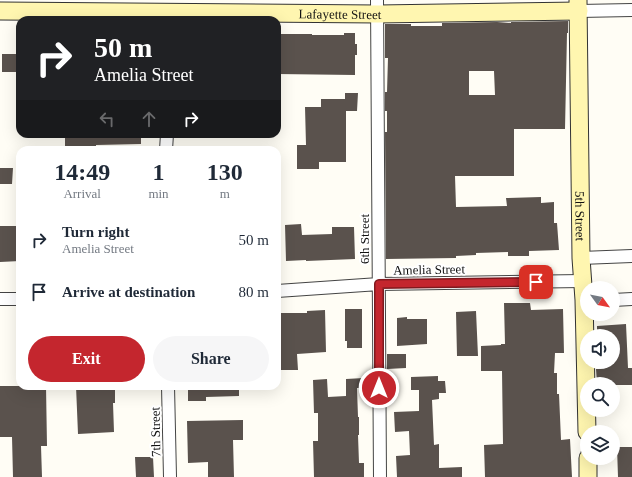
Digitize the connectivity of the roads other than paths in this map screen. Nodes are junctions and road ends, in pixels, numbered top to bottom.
1 (578, 5) edge
2 (378, 7) edge
3 (169, 10) edge
4 (632, 10) edge
5 (0, 11) edge
6 (632, 256) edge
7 (581, 258) junction
8 (580, 281) edge
9 (583, 281) edge
10 (379, 284) junction
11 (281, 291) edge
12 (16, 298) edge
13 (0, 299) edge
14 (620, 300) edge
15 (632, 300) edge
16 (585, 321) edge
17 (168, 390) edge
18 (587, 425) edge
19 (588, 465) edge
20 (170, 477) edge
21 (380, 477) edge
22 (588, 477) edge

1 - 2 main road, Lafayette Street
1 - 4 street, Lafayette Street
1 - 7 main road, 5th Street
2 - 3 main road, Lafayette Street
2 - 10 street, 6th Street
3 - 5 main road, Lafayette Street
6 - 7 street
7 - 9 main road, 5th Street
8 - 10 street, Amelia Street
10 - 11 street, Amelia Street
10 - 21 street, 6th Street
12 - 13 street
14 - 15 street
16 - 18 main road, 5th Street
17 - 20 street, 7th Street
19 - 22 main road

